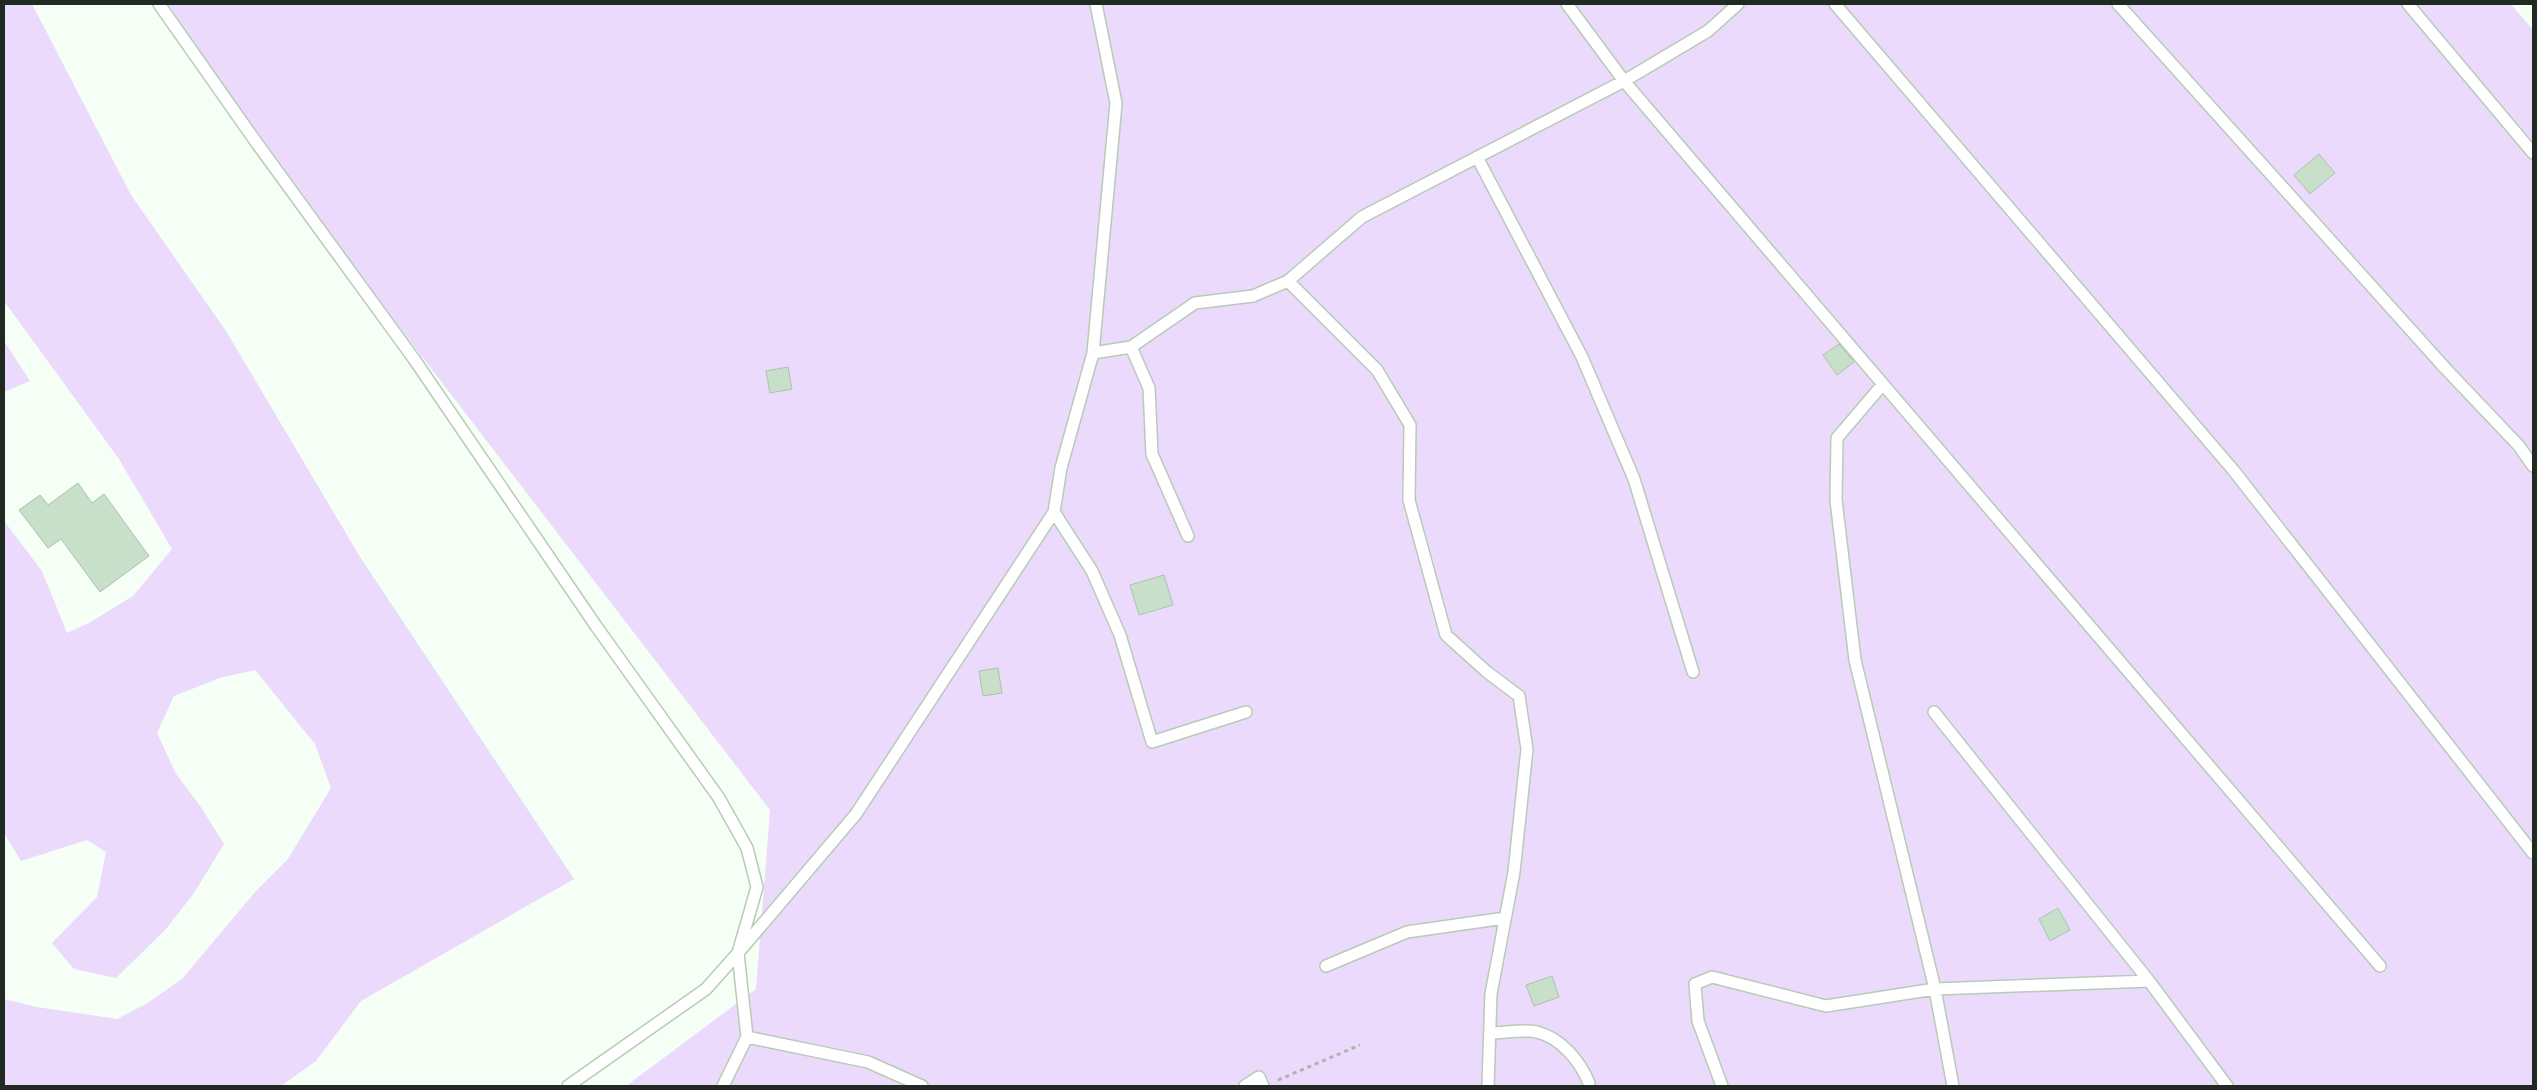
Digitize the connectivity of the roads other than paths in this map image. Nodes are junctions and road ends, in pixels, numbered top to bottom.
1 (159, 4) edge
2 (1096, 4) edge
3 (1568, 4) edge
4 (1738, 4) edge
5 (1835, 4) edge
6 (2118, 4) edge
7 (2408, 4) edge
8 (1624, 81) junction
9 (2533, 153) edge
10 (1477, 157) junction
11 (1288, 281) junction
12 (1131, 347) junction
13 (1093, 353) junction
14 (1883, 384) junction
15 (2533, 466) edge
16 (1054, 512) junction
17 (1188, 536) dead end
18 (1693, 672) dead end
19 (1246, 712) dead end
20 (1934, 712) dead end
21 (2533, 853) edge
22 (1505, 918) junction
23 (738, 953) junction
24 (1326, 966) dead end
25 (2380, 966) dead end
26 (2149, 981) junction
27 (1935, 989) junction
28 (1490, 1033) junction
29 (747, 1037) junction
30 (1589, 1083) dead end
31 (568, 1086) edge
32 (723, 1086) edge
33 (922, 1086) edge
34 (1245, 1086) edge
35 (1263, 1086) edge
36 (1488, 1086) edge
37 (1722, 1086) edge
38 (1953, 1086) edge
39 (2227, 1086) edge

1 - 23 lane
2 - 13 lane
3 - 8 lane
4 - 8 lane
5 - 21 lane
6 - 15 lane
7 - 9 lane
8 - 10 lane
8 - 14 lane
10 - 11 lane
10 - 18 lane
11 - 12 lane
11 - 22 lane
12 - 13 lane
12 - 17 lane
13 - 16 lane
14 - 25 lane
14 - 27 lane
16 - 19 lane
16 - 23 lane
20 - 26 lane
22 - 24 lane
22 - 28 lane
23 - 29 lane
23 - 31 lane
26 - 27 lane
26 - 39 lane
27 - 37 lane
27 - 38 lane
28 - 30 lane
28 - 36 lane
29 - 32 lane
29 - 33 lane
34 - 35 lane

